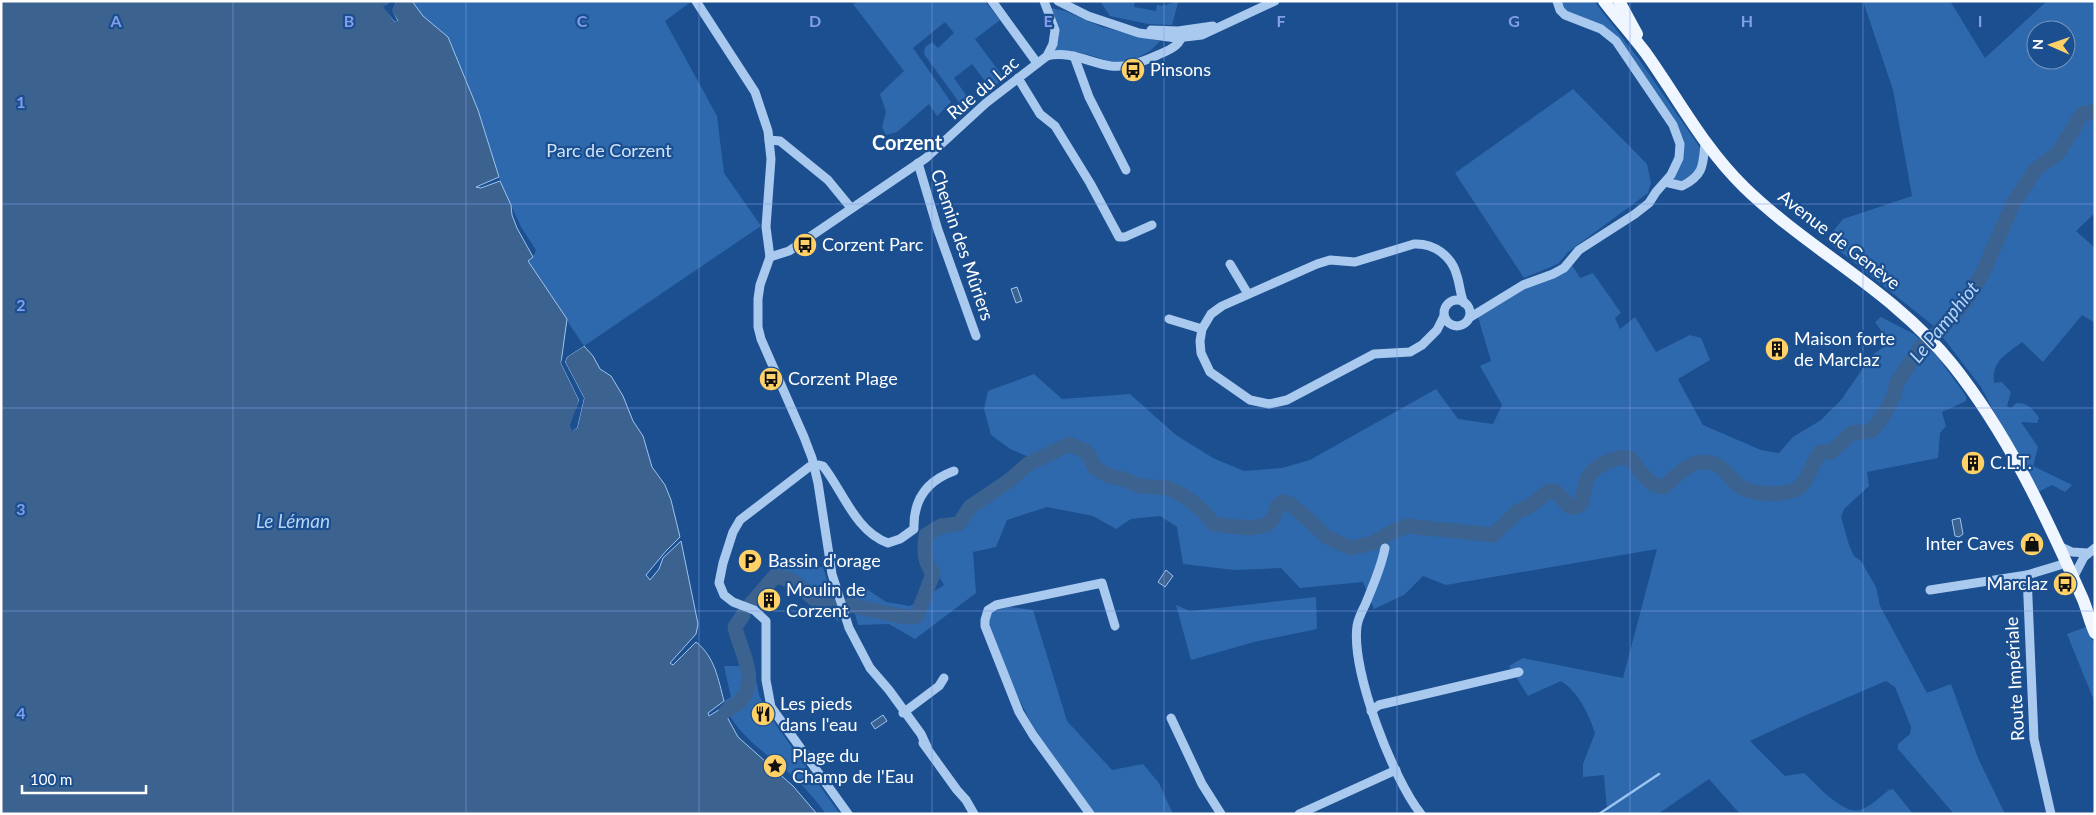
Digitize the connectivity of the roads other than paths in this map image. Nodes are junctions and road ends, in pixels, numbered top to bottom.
1 (696, 1) edge
2 (992, 1) edge
3 (1044, 1) edge
4 (1058, 1) edge
5 (1275, 1) edge
6 (1558, 1) edge
7 (1604, 1) edge
8 (1619, 1) edge
9 (1177, 35) junction
10 (1645, 53) junction
11 (1046, 56) junction
12 (1074, 56) junction
13 (1037, 63) junction
14 (1018, 78) junction
15 (769, 140) junction
16 (1705, 142) junction
17 (918, 163) junction
18 (1126, 170) dead end
19 (1665, 182) junction
20 (851, 208) junction
21 (1152, 225) dead end
22 (770, 257) junction
23 (1230, 264) dead end
24 (1458, 285) junction
25 (1248, 294) junction
26 (1451, 302) junction
27 (1466, 304) junction
28 (1482, 309) junction
29 (1444, 316) junction
30 (1469, 318) junction
31 (1169, 319) dead end
32 (1453, 326) junction
33 (1202, 329) junction
34 (1436, 330) junction
35 (976, 336) dead end
36 (2011, 455) junction
37 (814, 466) junction
38 (954, 471) dead end
39 (2058, 546) junction
40 (1385, 548) dead end
41 (2091, 551) edge
42 (2060, 565) junction
43 (2027, 575) junction
44 (2073, 578) junction
45 (1930, 590) dead end
46 (1115, 626) dead end
47 (2094, 631) edge
48 (1519, 672) dead end
49 (944, 678) dead end
50 (1371, 711) junction
51 (904, 712) junction
52 (1170, 718) dead end
53 (938, 762) junction
54 (1396, 770) junction
55 (1417, 813) edge
56 (848, 814) edge
57 (974, 814) edge
58 (980, 814) edge
59 (1090, 814) edge
60 (1220, 814) edge
61 (1299, 814) edge
62 (2052, 814) edge

1 - 15 street
2 - 13 street
3 - 11 street
4 - 9 street
5 - 9 street
6 - 19 street
7 - 10 main road, Avenue de Genève
8 - 10 main road, Avenue de Genève
9 - 12 street
10 - 16 main road, Avenue de Genève
11 - 12 street
11 - 13 street, Rue du Lac
12 - 18 street
13 - 14 street, Rue du Lac
14 - 17 street, Rue du Lac
14 - 21 street
15 - 20 street
15 - 22 street
16 - 19 street
16 - 36 main road, Avenue de Genève
17 - 20 street, Rue du Lac
17 - 35 street, Chemin des Mûriers
19 - 28 street
20 - 22 street, Rue du Lac
22 - 37 street
23 - 25 street
24 - 25 street
24 - 26 street
24 - 27 street
25 - 33 street
26 - 27 street
26 - 29 street
27 - 28 street
27 - 30 street
28 - 30 street
29 - 32 street
29 - 34 street
30 - 32 street
31 - 33 street
32 - 34 street
33 - 34 street
36 - 39 main road, Avenue de Genève
36 - 42 main road, Avenue de Genève
37 - 38 street
37 - 51 street
37 - 56 street
39 - 41 street
39 - 44 main road, Avenue de Genève
40 - 50 street
41 - 44 street
42 - 43 street
42 - 47 main road, Avenue de Genève
43 - 45 street
43 - 62 street, Route Impériale
44 - 47 main road, Avenue de Genève
46 - 59 street
48 - 50 street
49 - 51 street
50 - 54 street
51 - 53 street
52 - 60 street
53 - 57 street
53 - 58 street
54 - 55 street
54 - 61 street

